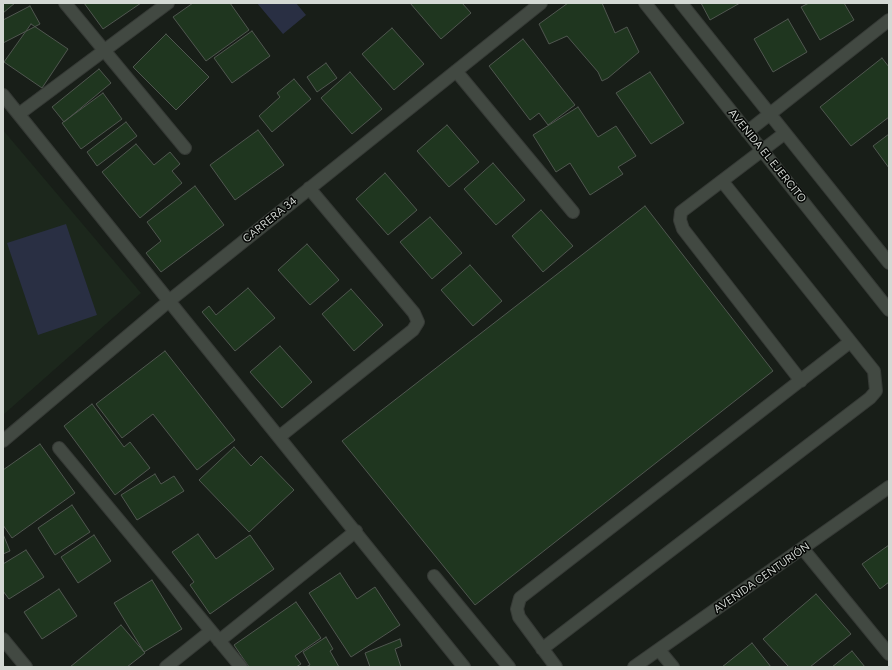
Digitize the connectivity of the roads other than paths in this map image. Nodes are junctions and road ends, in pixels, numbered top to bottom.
1 (65, 3) edge
2 (168, 3) edge
3 (540, 3) edge
4 (645, 3) edge
5 (681, 3) edge
6 (889, 20) edge
7 (104, 51) junction
8 (456, 71) junction
9 (3, 95) edge
10 (18, 114) junction
11 (770, 114) junction
12 (747, 132) junction
13 (785, 133) junction
14 (185, 148) dead end
15 (763, 150) junction
16 (722, 181) junction
17 (309, 188) junction
18 (573, 212) dead end
19 (889, 263) edge
20 (169, 301) junction
21 (889, 310) edge
22 (850, 342) junction
23 (801, 381) junction
24 (279, 436) junction
25 (3, 441) edge
26 (59, 448) dead end
27 (889, 487) edge
28 (356, 531) junction
29 (803, 548) junction
30 (434, 576) dead end
31 (211, 631) junction
32 (3, 639) edge
33 (219, 641) junction
34 (542, 649) junction
35 (659, 650) junction
36 (889, 654) edge
37 (26, 667) edge
38 (166, 667) edge
39 (241, 667) edge
40 (464, 667) edge
41 (508, 667) edge
42 (556, 667) edge
43 (634, 667) edge
44 (672, 667) edge

1 - 7 street
2 - 7 street
3 - 8 street, CARRERA 34
4 - 12 street, AVENIDA EL EJERCITO
5 - 11 street
6 - 11 street
7 - 10 street
7 - 14 street
8 - 17 street, CARRERA 34
8 - 18 street
9 - 10 street
10 - 20 street
11 - 12 street
11 - 13 street
12 - 15 street, AVENIDA EL EJERCITO
13 - 15 street
13 - 19 street
15 - 16 street
15 - 21 street, AVENIDA EL EJERCITO
16 - 22 street
16 - 23 street
17 - 20 street, CARRERA 34
17 - 24 street
20 - 24 street
20 - 25 street, CARRERA 34
22 - 23 street
22 - 34 street
23 - 34 street
24 - 28 street
26 - 31 street
27 - 29 street, AVENIDA CENTURIÓN
28 - 33 street
28 - 40 street
29 - 35 street, AVENIDA CENTURIÓN
29 - 36 street
30 - 41 street
31 - 33 street
31 - 38 street
32 - 37 street
33 - 39 street
34 - 42 street
35 - 43 street, AVENIDA CENTURIÓN
35 - 44 street

